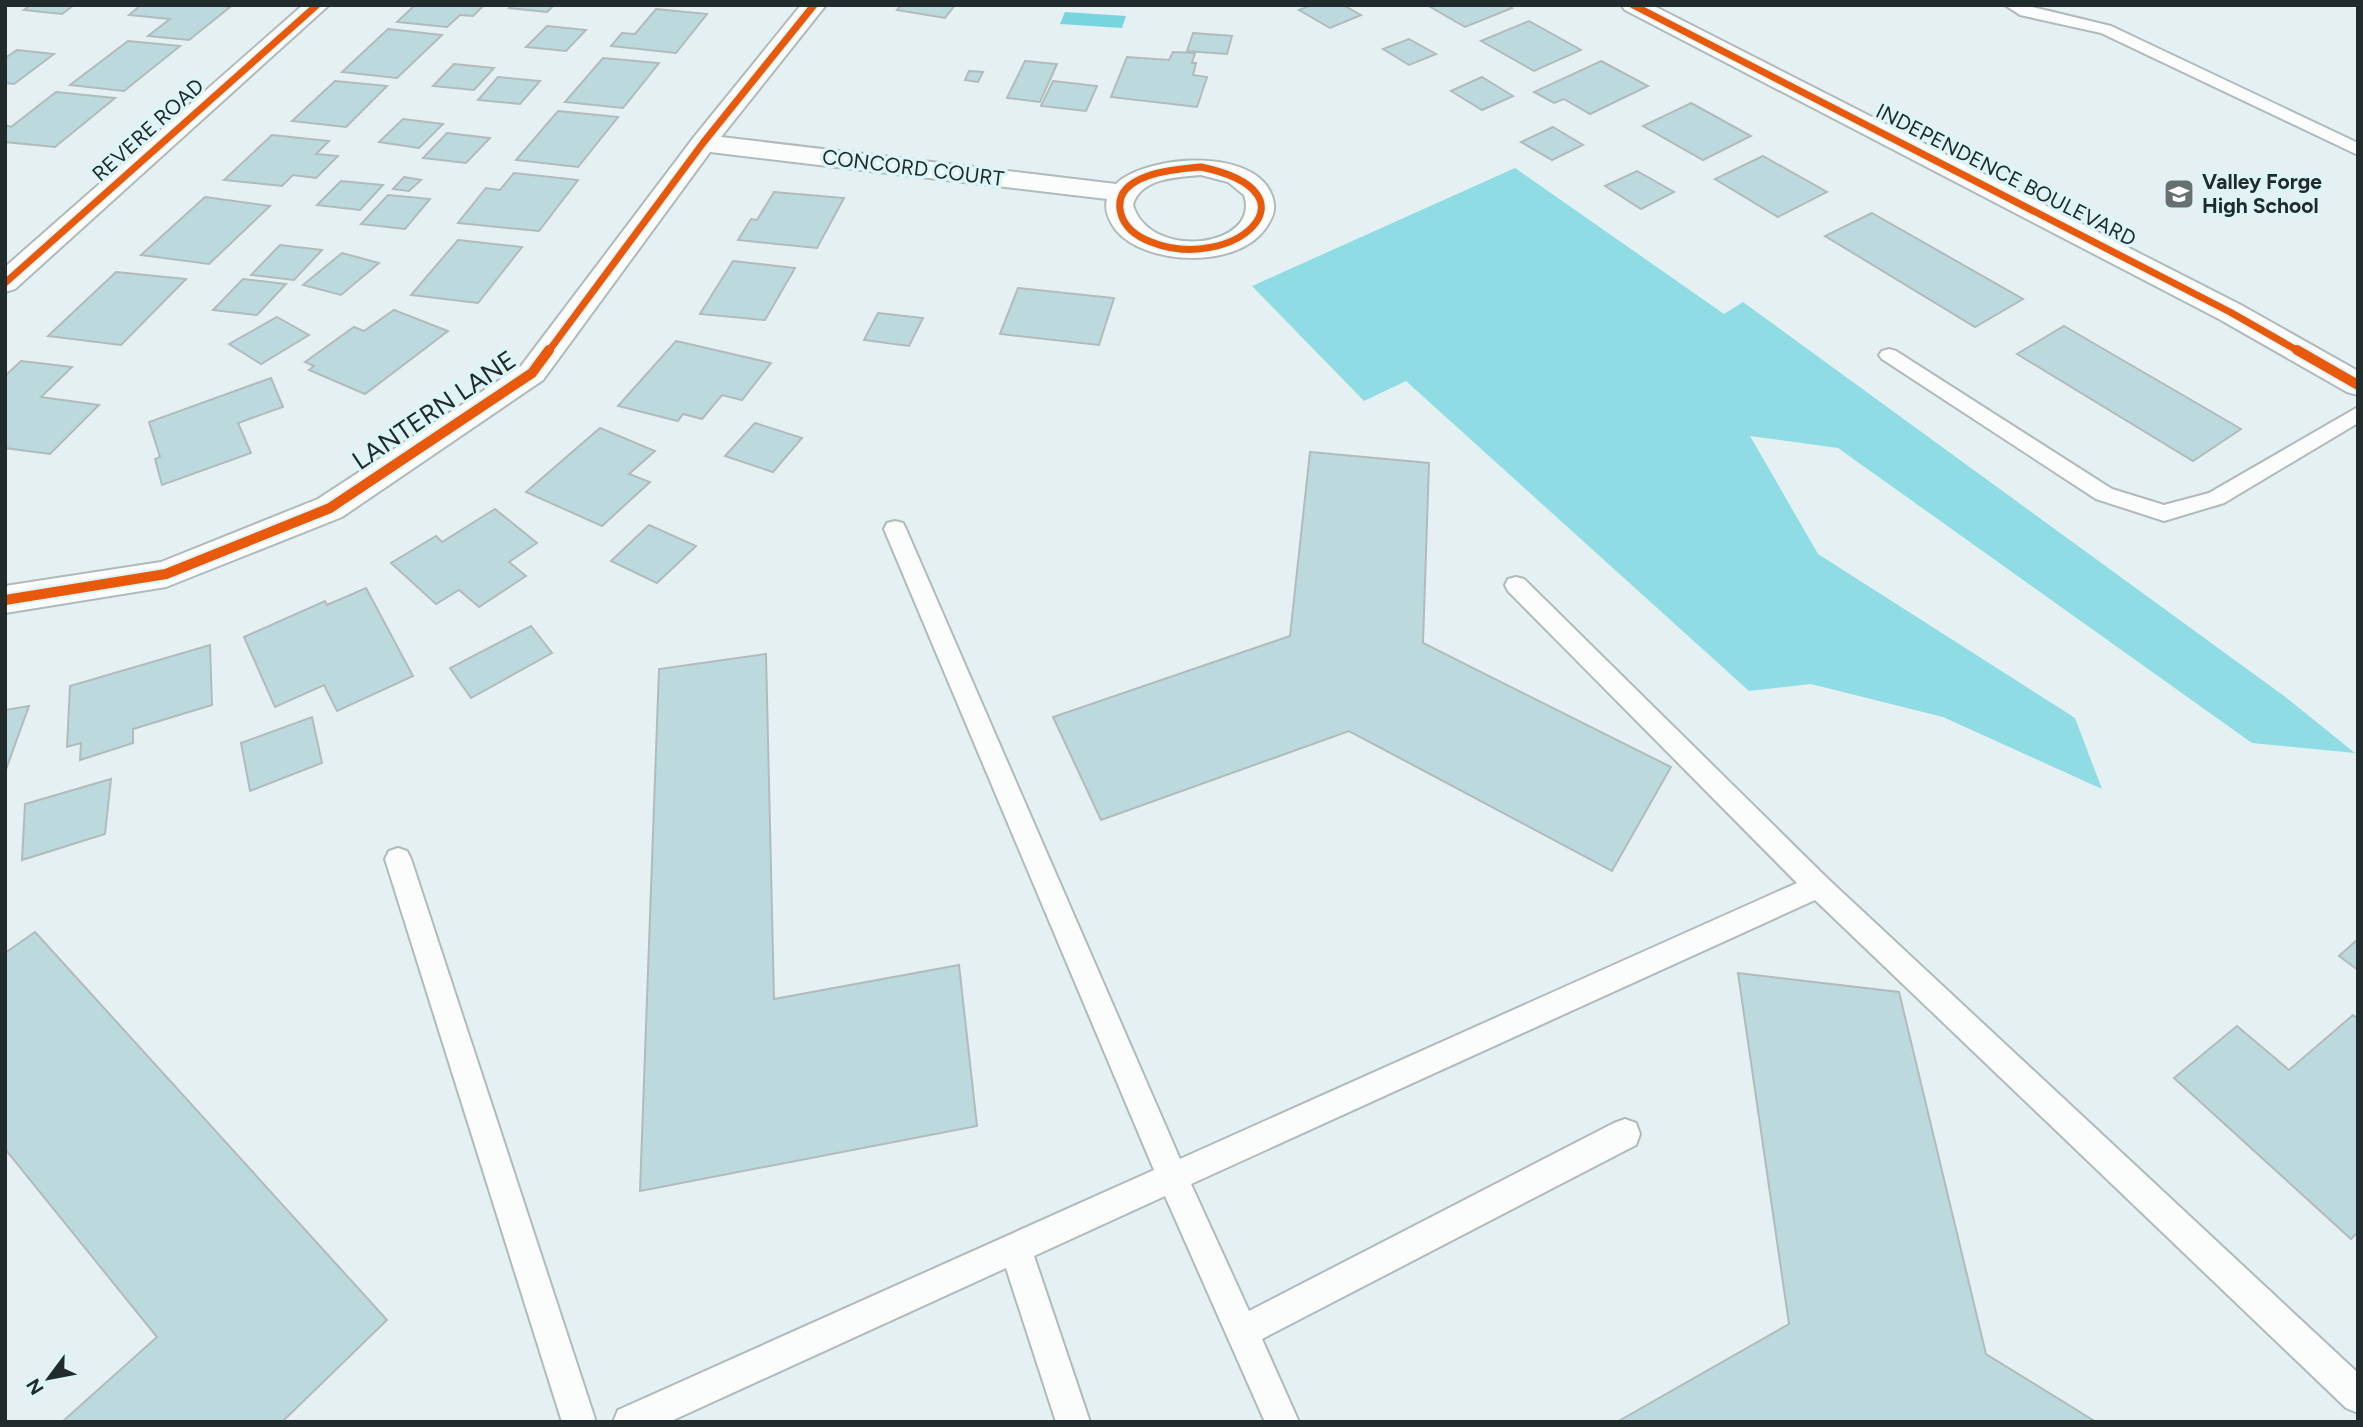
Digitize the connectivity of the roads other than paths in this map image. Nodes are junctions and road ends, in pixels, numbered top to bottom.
1 (317, 5) edge
2 (814, 5) edge
3 (1633, 5) edge
4 (2012, 5) edge
5 (2062, 5) edge
6 (2106, 29) junction
7 (703, 143) junction
8 (2358, 150) edge
9 (1124, 193) junction
10 (5, 283) edge
11 (1889, 355) dead end
12 (2358, 385) edge
13 (2358, 414) edge
14 (895, 529) dead end
15 (1517, 585) dead end
16 (5, 600) edge
17 (398, 859) dead end
18 (1818, 886) junction
19 (1625, 1134) dead end
20 (1173, 1178) junction
21 (1015, 1248) junction
22 (1241, 1332) junction
23 (2358, 1396) edge
24 (579, 1422) edge
25 (630, 1422) edge
26 (1073, 1422) edge
27 (1282, 1422) edge

1 - 10 street, REVERE ROAD
2 - 7 street, LANTERN LANE
3 - 12 street, INDEPENDENCE BOULEVARD
4 - 6 lane
5 - 6 lane
6 - 8 lane
7 - 9 street, CONCORD COURT
7 - 16 street, LANTERN LANE
9 - 9 street
11 - 13 lane
14 - 20 lane
15 - 18 lane
17 - 24 lane
18 - 20 lane
18 - 23 lane
19 - 22 lane
20 - 21 lane
20 - 22 lane
21 - 25 lane
21 - 26 lane
22 - 27 lane

